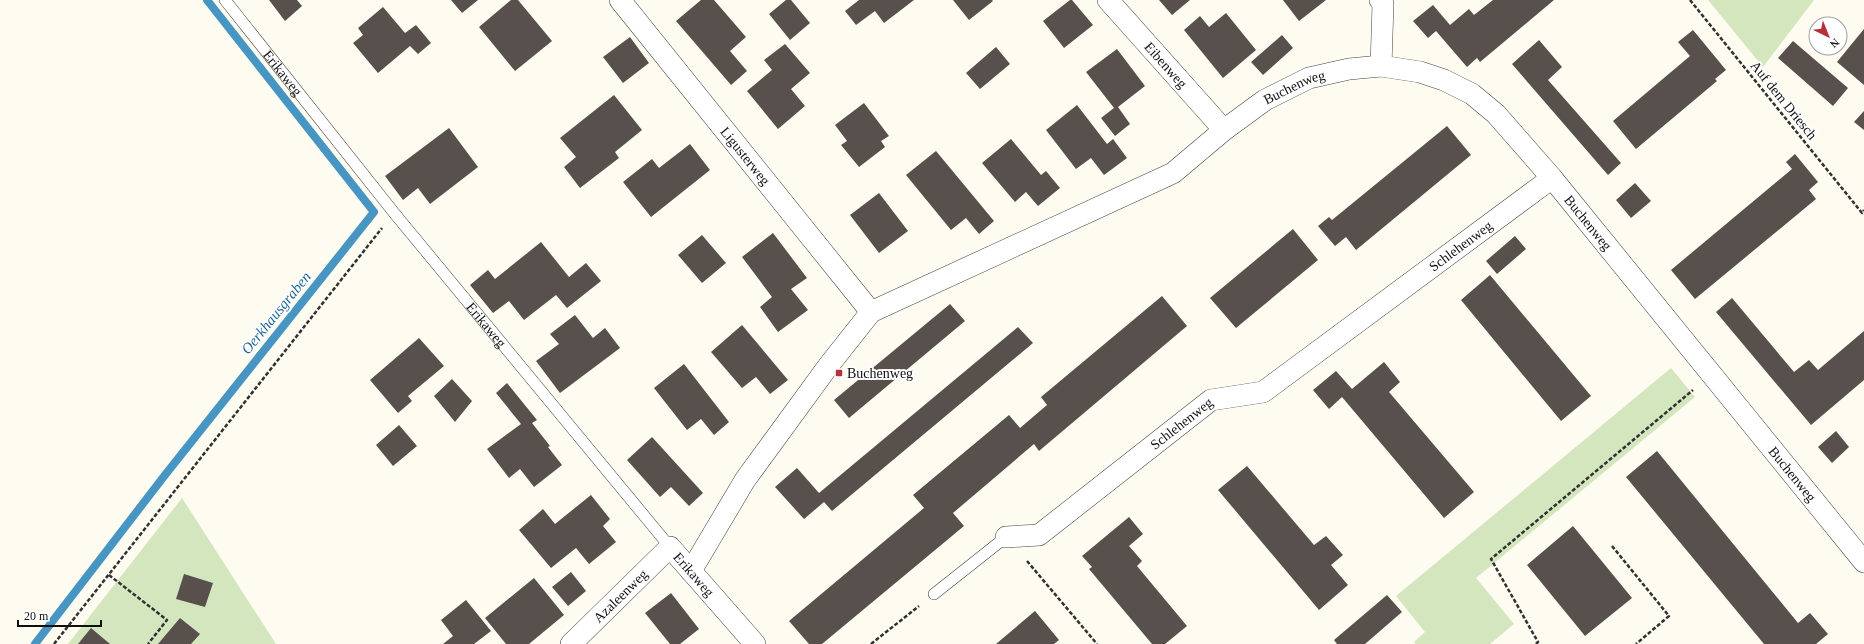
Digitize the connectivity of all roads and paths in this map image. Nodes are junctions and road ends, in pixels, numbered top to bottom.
1 (225, 0) edge
2 (620, 0) edge
3 (1108, 0) edge
4 (1690, 0) edge
5 (1384, 1) edge
6 (1381, 66) junction
7 (1224, 130) junction
8 (1552, 178) junction
9 (1863, 211) edge
10 (395, 214) junction
11 (871, 312) junction
12 (1712, 375) junction
13 (1006, 537) junction
14 (1612, 546) dead end
15 (670, 547) junction
16 (1864, 562) edge
17 (691, 571) junction
18 (108, 575) junction
19 (934, 594) joint
20 (54, 644) edge
21 (148, 644) edge
22 (571, 644) edge
23 (755, 644) edge
24 (871, 644) edge
25 (1097, 644) edge
26 (1536, 644) edge
27 (1636, 644) edge

1 - 10 lane, Erikaweg
2 - 11 street, Ligusterweg
3 - 7 street, Eibenweg
4 - 9 path, Auf dem Driesch
5 - 6 street
6 - 7 street, Buchenweg
6 - 8 street, Buchenweg
7 - 11 street, Buchenweg
8 - 12 street, Buchenweg
8 - 13 street, Schlehenweg
10 - 15 lane, Erikaweg
10 - 18 path
11 - 17 street, Buchenweg
12 - 16 street, Buchenweg
12 - 26 path
13 - 19 lane
13 - 25 path
14 - 27 path
15 - 17 street, Erikaweg
15 - 22 street, Azaleenweg
17 - 23 street, Erikaweg
18 - 20 path
18 - 21 path
19 - 24 path

